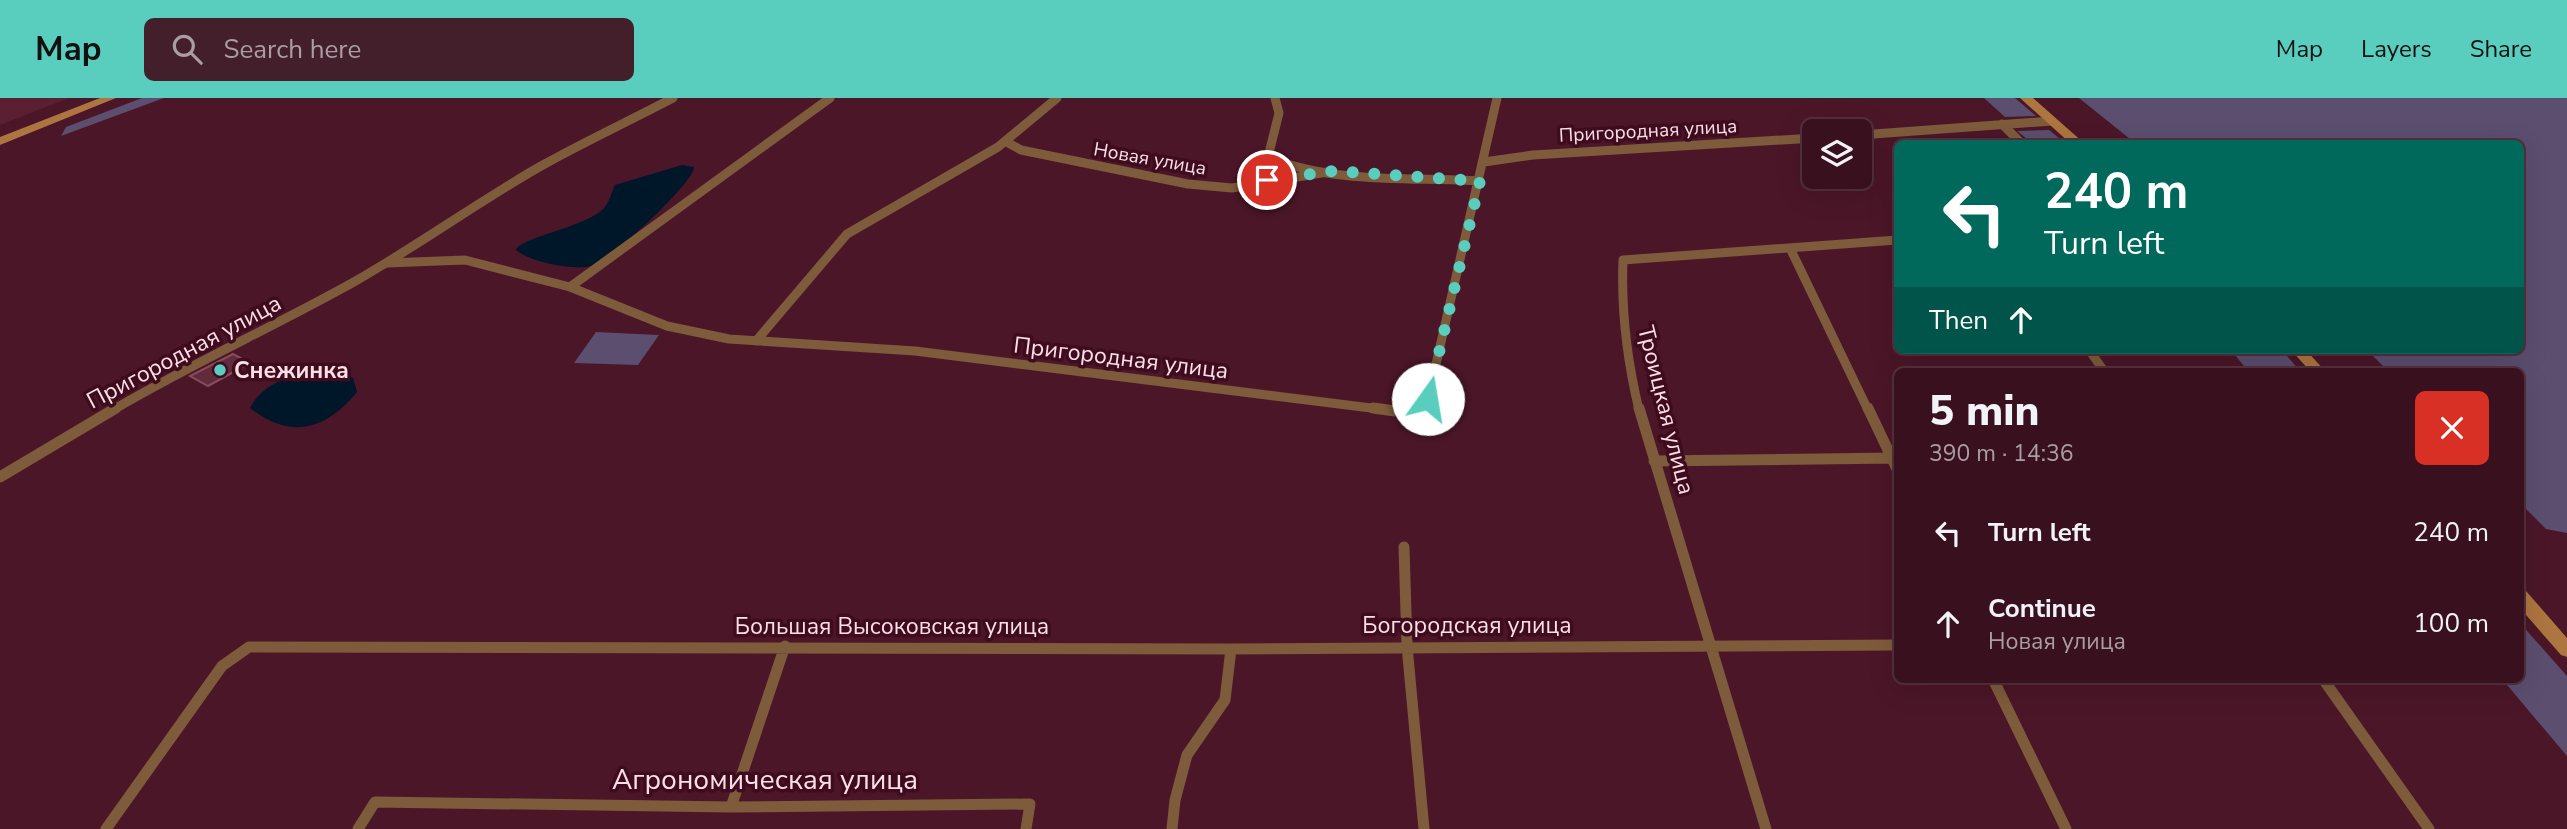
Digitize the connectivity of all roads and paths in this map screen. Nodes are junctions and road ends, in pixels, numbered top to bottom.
1 (110, 98) edge
2 (673, 98) edge
3 (831, 98) edge
4 (1057, 98) edge
5 (1275, 98) edge
6 (1497, 98) edge
7 (2026, 98) edge
8 (2052, 121) junction
9 (2002, 124) junction
10 (1872, 134) edge
11 (1802, 139) edge
12 (2018, 140) edge
13 (2074, 140) edge
14 (0, 141) edge
15 (1005, 141) junction
16 (1484, 162) junction
17 (1333, 171) junction
18 (1480, 181) junction
19 (1894, 240) edge
20 (1790, 248) junction
21 (387, 263) junction
22 (570, 287) junction
23 (756, 341) junction
24 (2302, 354) edge
25 (2315, 368) edge
26 (1894, 458) edge
27 (1654, 461) junction
28 (0, 477) edge
29 (1404, 547) dead end
30 (2524, 601) edge
31 (1713, 645) junction
32 (1894, 645) edge
33 (785, 646) junction
34 (1407, 646) junction
35 (1231, 649) junction
36 (2567, 650) edge
37 (1995, 683) edge
38 (2326, 683) edge
39 (731, 807) junction
40 (106, 829) edge
41 (358, 829) edge
42 (1026, 829) edge
43 (1172, 829) edge
44 (1424, 829) edge
45 (1766, 829) edge
46 (2066, 829) edge
47 (2429, 829) edge

1 - 14 street
2 - 21 street, Пригородная улица
3 - 22 street
4 - 15 street
5 - 17 street
6 - 16 street, Пригородная улица
7 - 8 street
8 - 9 street
8 - 13 street
9 - 10 street
9 - 12 street
11 - 16 street, Пригородная улица
15 - 17 street, Новая улица
15 - 23 street
16 - 18 street, Пригородная улица
17 - 18 street
18 - 23 street, Пригородная улица
19 - 20 street, Троицкая улица
20 - 26 street
20 - 27 street, Троицкая улица
21 - 22 street, Пригородная улица
21 - 28 street, Пригородная улица
22 - 23 street, Пригородная улица
24 - 25 street
26 - 27 street
27 - 31 street, Троицкая улица
29 - 34 street
30 - 36 street
31 - 32 street, Богородская улица
31 - 34 street, Богородская улица
31 - 45 street, Троицкая улица
33 - 35 street, Большая Высоковская улица
33 - 39 street
33 - 40 street, Большая Высоковская улица
34 - 35 street, Богородская улица
34 - 44 street
35 - 43 street
37 - 46 street
38 - 47 street
39 - 41 street, Агрономическая улица
39 - 42 street, Агрономическая улица

